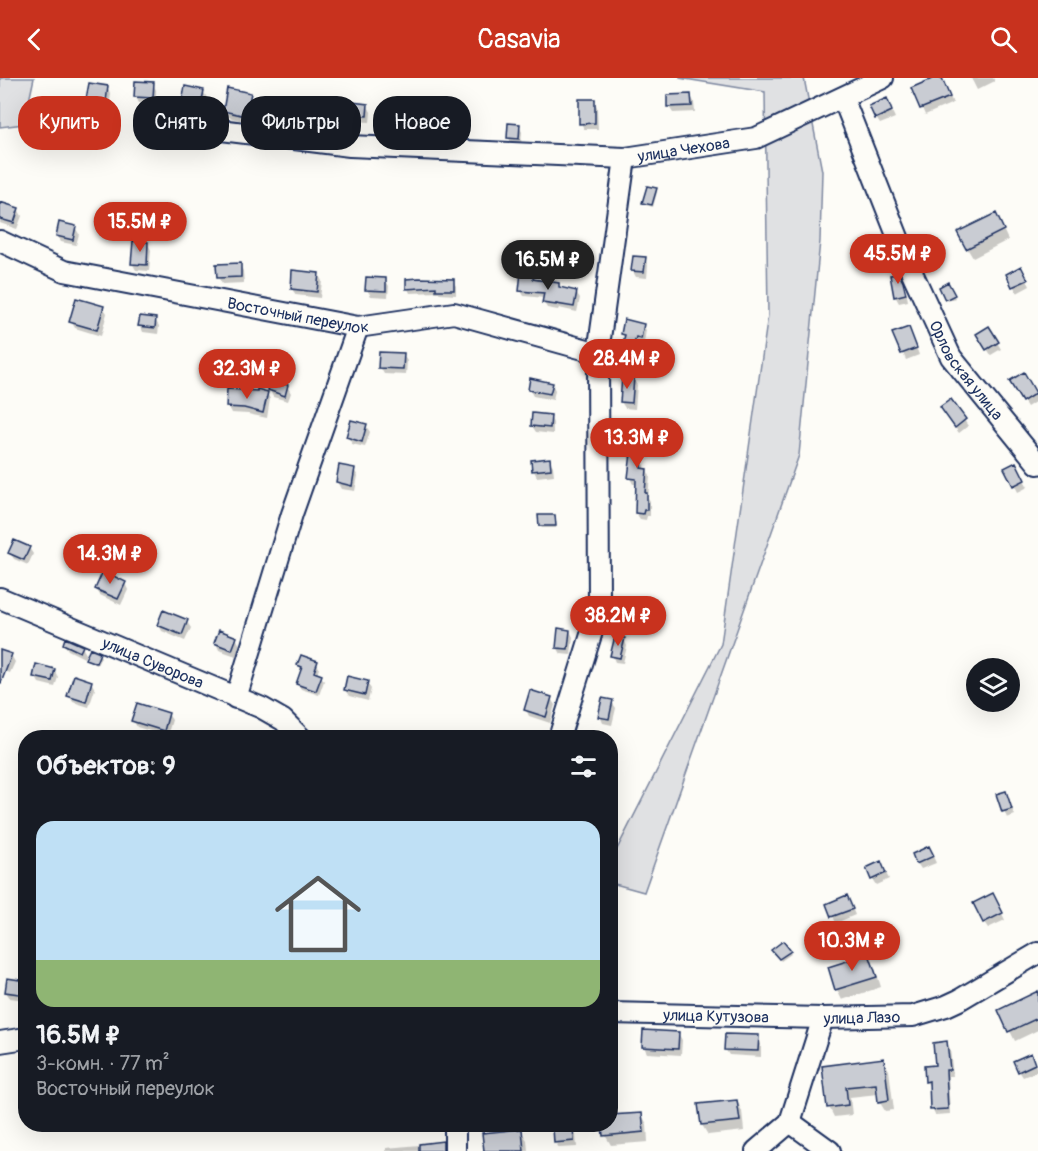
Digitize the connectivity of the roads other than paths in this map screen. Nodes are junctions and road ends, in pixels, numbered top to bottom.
1 (884, 78) edge
2 (843, 98) junction
3 (229, 131) edge
4 (625, 158) junction
5 (0, 241) edge
6 (358, 327) junction
7 (598, 353) junction
8 (1038, 464) edge
9 (0, 598) edge
10 (236, 698) junction
11 (293, 730) edge
12 (561, 730) edge
13 (1038, 953) edge
14 (618, 1013) edge
15 (823, 1018) junction
16 (18, 1039) edge
17 (0, 1042) edge
18 (790, 1122) junction
19 (455, 1132) edge
20 (455, 1151) edge
21 (756, 1151) edge
22 (830, 1151) edge

1 - 2 street, улица Чехова
2 - 4 street, улица Чехова
2 - 8 street, Орловская улица
3 - 4 street, улица Чехова
4 - 7 street
5 - 6 street, Восточный переулок
6 - 7 street, Восточный переулок
6 - 10 street
7 - 12 street
9 - 10 street, улица Суворова
10 - 11 street, улица Суворова
13 - 15 street, улица Лазо
14 - 15 street, улица Кутузова
15 - 18 street, улица Лазо
16 - 17 street
18 - 21 street
18 - 22 street
19 - 20 street

